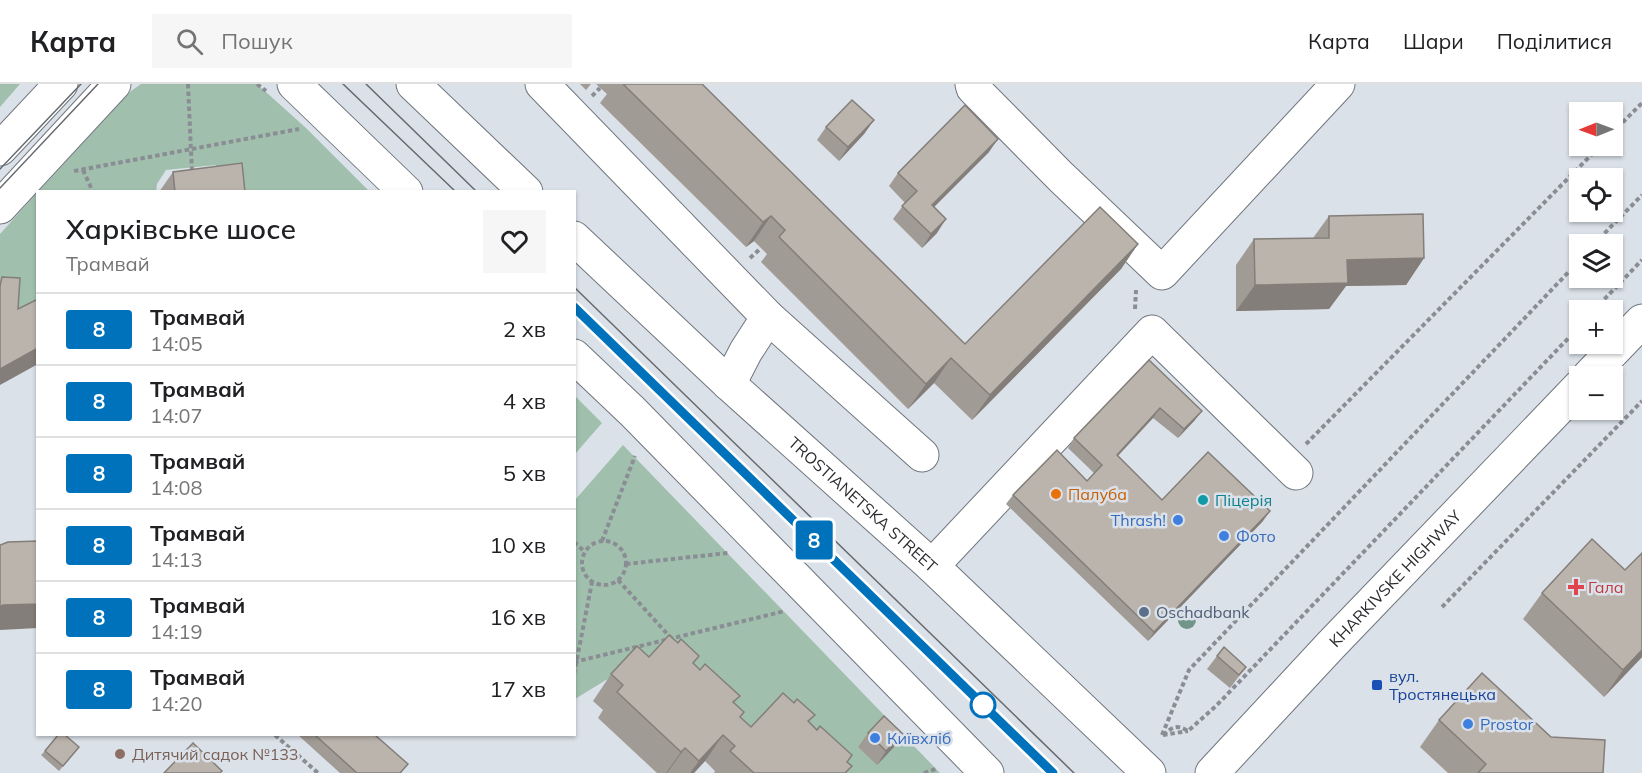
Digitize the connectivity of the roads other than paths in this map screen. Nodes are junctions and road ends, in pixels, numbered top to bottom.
1 (61, 84) edge
2 (114, 84) edge
3 (294, 84) edge
4 (413, 84) edge
5 (542, 84) edge
6 (972, 84) edge
7 (1338, 84) edge
8 (0, 149) edge
9 (404, 190) edge
10 (524, 190) edge
11 (0, 207) edge
12 (576, 240) edge
13 (768, 317) junction
14 (1642, 321) edge
15 (576, 358) edge
16 (1599, 366) edge
17 (729, 384) junction
18 (1569, 397) edge
19 (922, 455) dead end
20 (1291, 468) road end
21 (932, 566) junction
22 (987, 773) edge
23 (1149, 773) edge
24 (1212, 773) edge

1 - 8 street
2 - 11 street
3 - 9 street
4 - 10 street
5 - 13 street
6 - 7 street
12 - 17 street, TROSTIANETSKA STREET
13 - 17 street
13 - 19 street
14 - 16 street
15 - 22 street
17 - 21 street, TROSTIANETSKA STREET
18 - 24 street, KHARKIVSKE HIGHWAY
20 - 21 street
21 - 23 street, TROSTIANETSKA STREET

